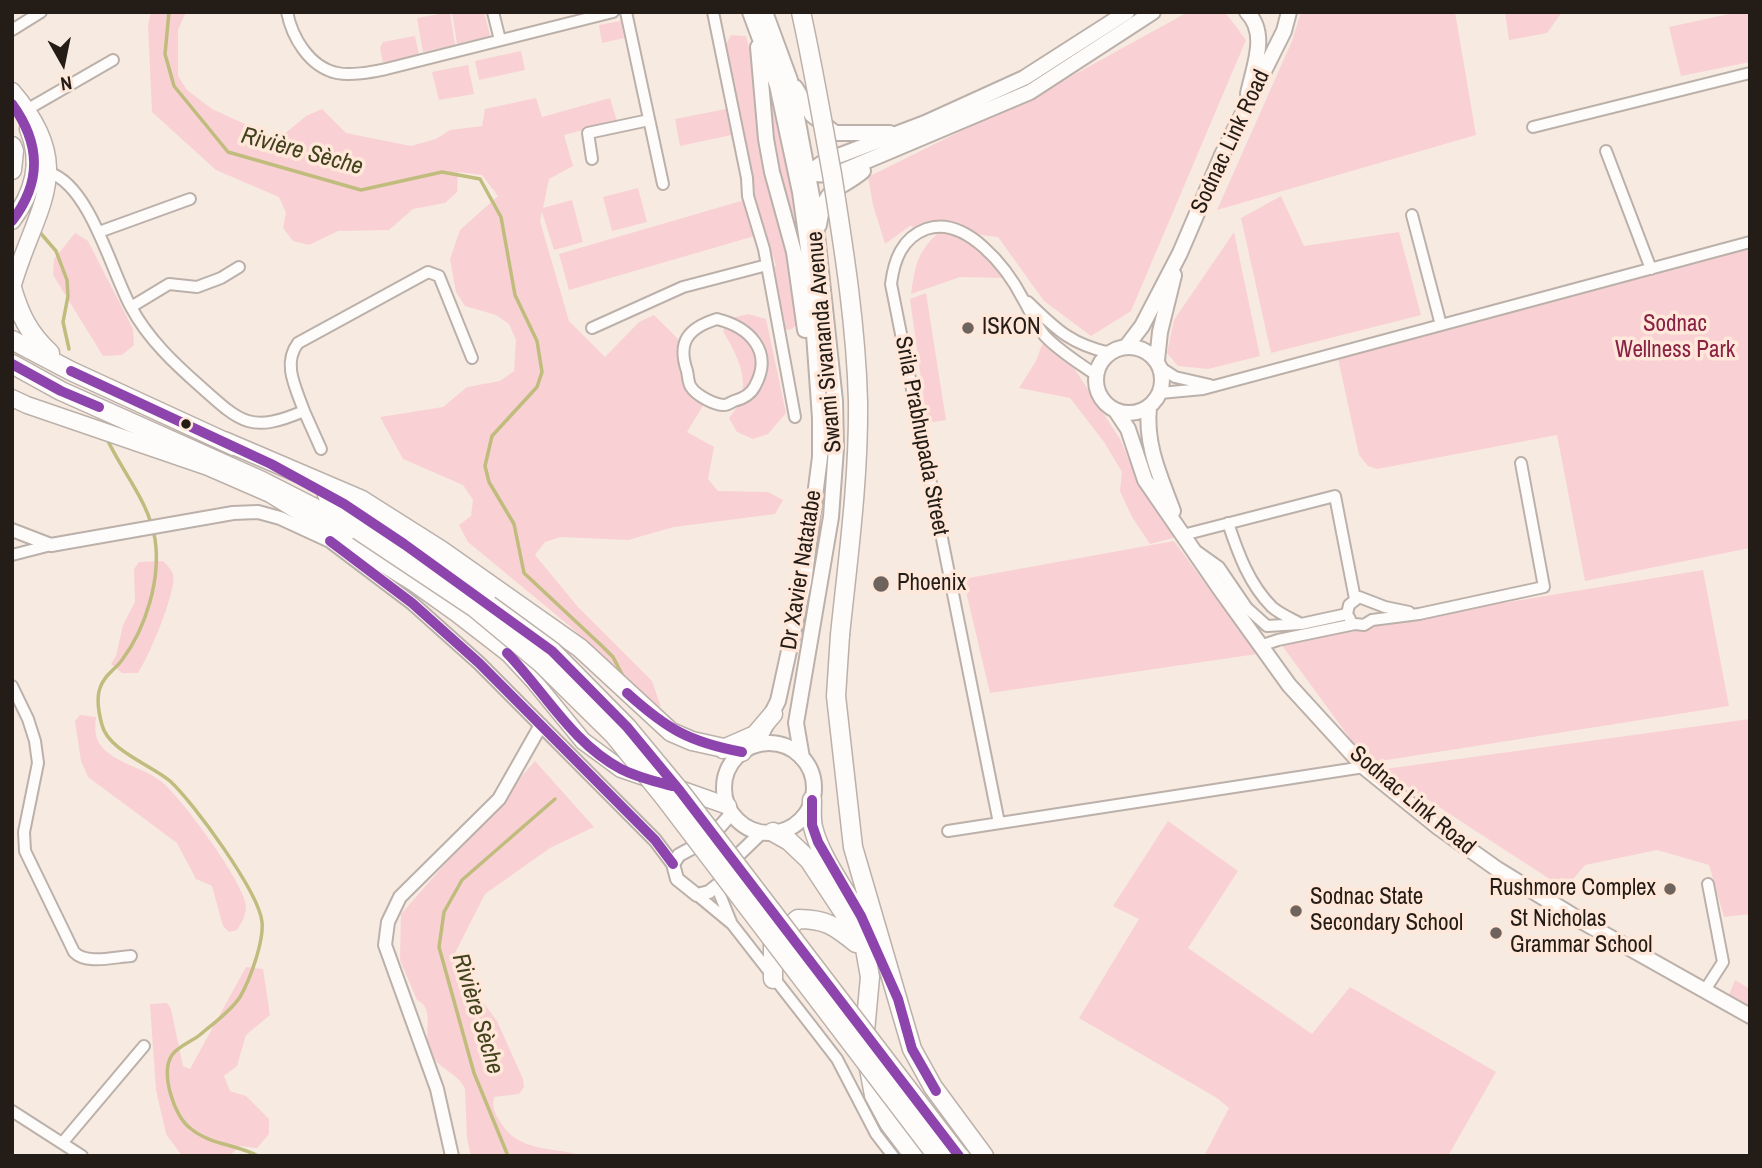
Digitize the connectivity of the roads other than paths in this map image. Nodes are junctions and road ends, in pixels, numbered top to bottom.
1 (41, 12) edge
2 (287, 12) edge
3 (493, 12) edge
4 (613, 12) edge
5 (626, 12) edge
6 (713, 12) edge
7 (751, 12) edge
8 (765, 12) edge
9 (801, 12) edge
10 (1127, 12) edge
11 (1153, 12) edge
12 (1160, 12) edge
13 (1247, 12) edge
14 (1283, 12) edge
15 (1289, 12) edge
16 (1132, 27) junction
17 (757, 29) junction
18 (12, 30) edge
19 (1284, 31) junction
20 (500, 40) junction
21 (113, 60) dead end
22 (1750, 73) edge
23 (790, 80) junction
24 (12, 90) edge
25 (20, 106) edge
26 (1243, 116) junction
27 (649, 120) junction
28 (1533, 127) dead end
29 (893, 134) junction
30 (12, 146) edge
31 (1606, 151) dead end
32 (793, 154) junction
33 (879, 157) junction
34 (592, 159) dead end
35 (12, 170) edge
36 (807, 172) junction
37 (50, 173) junction
38 (663, 184) dead end
39 (800, 192) junction
40 (190, 199) dead end
41 (1412, 215) dead end
42 (12, 221) edge
43 (99, 232) junction
44 (817, 240) junction
45 (1750, 242) edge
46 (1180, 253) junction
47 (767, 265) junction
48 (239, 267) dead end
49 (1651, 269) junction
50 (12, 288) edge
51 (1023, 298) junction
52 (131, 307) junction
53 (1441, 325) junction
54 (592, 328) dead end
55 (12, 340) edge
56 (780, 343) junction
57 (1126, 346) junction
58 (760, 352) junction
59 (1110, 353) junction
60 (472, 358) dead end
61 (12, 364) edge
62 (1159, 364) junction
63 (71, 371) junction
64 (1096, 375) junction
65 (1217, 386) junction
66 (1160, 393) junction
67 (12, 398) edge
68 (1149, 407) junction
69 (304, 411) junction
70 (1116, 411) junction
71 (795, 417) dead end
72 (820, 418) junction
73 (224, 441) junction
74 (321, 449) dead end
75 (1521, 463) dead end
76 (208, 467) junction
77 (262, 481) junction
78 (1228, 523) junction
79 (363, 525) junction
80 (12, 530) edge
81 (1182, 532) junction
82 (51, 545) junction
83 (1193, 549) junction
84 (12, 555) edge
85 (1355, 598) junction
86 (1372, 603) junction
87 (1347, 614) junction
88 (1419, 614) junction
89 (1372, 620) junction
90 (1301, 624) junction
91 (1355, 624) junction
92 (1276, 625) junction
93 (1261, 646) junction
94 (12, 686) edge
95 (773, 714) junction
96 (541, 725) junction
97 (723, 749) junction
98 (749, 749) junction
99 (802, 758) junction
100 (1364, 767) junction
101 (812, 800) junction
102 (730, 809) junction
103 (999, 823) junction
104 (948, 831) dead end
105 (768, 832) junction
106 (655, 840) junction
107 (684, 851) junction
108 (673, 864) junction
109 (719, 884) junction
110 (1708, 884) dead end
111 (697, 895) junction
112 (732, 924) junction
113 (864, 949) junction
114 (131, 956) dead end
115 (773, 979) junction
116 (1705, 990) junction
117 (898, 999) junction
118 (1750, 1016) edge
119 (144, 1046) dead end
120 (12, 1111) edge
121 (63, 1142) junction
122 (82, 1156) edge
123 (452, 1156) edge
124 (893, 1156) edge
125 (914, 1156) edge
126 (937, 1156) edge
127 (959, 1156) edge
128 (984, 1156) edge

1 - 18 street
2 - 20 street
3 - 20 street
4 - 20 street
5 - 27 street
6 - 47 street
7 - 17 main road, Dr Xavier Natatabe
8 - 23 main road, Swami Sivananda Avenue
9 - 117 highway, bridge
10 - 29 main road
11 - 16 main road
12 - 16 main road
13 - 26 main road
14 - 19 main road, Sodnac Link Road
15 - 19 main road, Sodnac Link Road
16 - 33 main road
17 - 32 main road, Dr Xavier Natatabe
17 - 72 main road
19 - 26 main road, Sodnac Link Road
21 - 25 street
22 - 28 street
23 - 29 main road
23 - 36 main road, Swami Sivananda Avenue
24 - 25 main road
25 - 37 main road
25 - 42 main road
26 - 46 main road, Sodnac Link Road
27 - 34 street
27 - 38 street
29 - 36 main road
30 - 35 highway
31 - 49 street
32 - 36 main road
32 - 39 main road, Dr Xavier Natatabe
33 - 36 main road
33 - 44 main road
36 - 39 main road
36 - 44 main road, Swami Sivananda Avenue
37 - 43 street
37 - 50 main road
39 - 72 main road, Dr Xavier Natatabe
40 - 43 street
41 - 53 street
43 - 52 street
44 - 99 main road, Swami Sivananda Avenue
45 - 49 street
46 - 57 main road, Sodnac Link Road
46 - 62 main road, Sodnac Link Road
47 - 54 street
47 - 56 street
48 - 52 street
49 - 53 street
50 - 63 highway
51 - 59 street
51 - 64 street
51 - 103 street, Srila Prabhupada Street
52 - 69 street
53 - 65 street
55 - 63 highway
56 - 58 street
56 - 71 street
57 - 59 main road
57 - 62 main road
58 - 58 street
59 - 64 main road
60 - 69 street
61 - 77 highway
62 - 65 street
62 - 66 main road
63 - 73 highway
64 - 70 main road
65 - 66 street
66 - 68 main road
67 - 76 main road
68 - 70 main road
68 - 81 main road, Sodnac Link Road
69 - 74 street
70 - 81 main road, Sodnac Link Road
72 - 95 main road, Dr Xavier Natatabe
73 - 79 highway
73 - 97 highway
75 - 88 street
76 - 77 highway
76 - 102 main road
77 - 79 highway
78 - 81 street
78 - 85 street
78 - 90 street
79 - 126 highway, bridge
79 - 127 highway, bridge
80 - 82 street
81 - 83 main road, Sodnac Link Road
82 - 84 street
82 - 96 street
83 - 92 street
83 - 93 main road, Sodnac Link Road
85 - 86 street
85 - 87 street
86 - 88 street
86 - 89 street
87 - 90 street
87 - 91 street
88 - 89 street
89 - 91 street
90 - 92 street
91 - 93 street
92 - 93 street
93 - 100 main road, Sodnac Link Road
94 - 114 street
95 - 97 highway
95 - 98 main road, Dr Xavier Natatabe
96 - 106 street
96 - 123 street
97 - 98 highway
98 - 99 main road
98 - 102 main road
99 - 101 main road
100 - 103 street
100 - 116 main road, Sodnac Link Road
101 - 105 main road
101 - 117 highway
102 - 105 main road
102 - 107 street
103 - 104 street
105 - 109 street
105 - 113 highway
106 - 107 street
106 - 108 street
107 - 108 street
108 - 111 street
109 - 111 street
109 - 112 street
110 - 116 street
111 - 112 street
112 - 115 street
113 - 115 highway
113 - 125 highway
115 - 124 street
116 - 118 main road, Sodnac Link Road
117 - 128 highway
119 - 121 street
120 - 121 street
121 - 122 street

